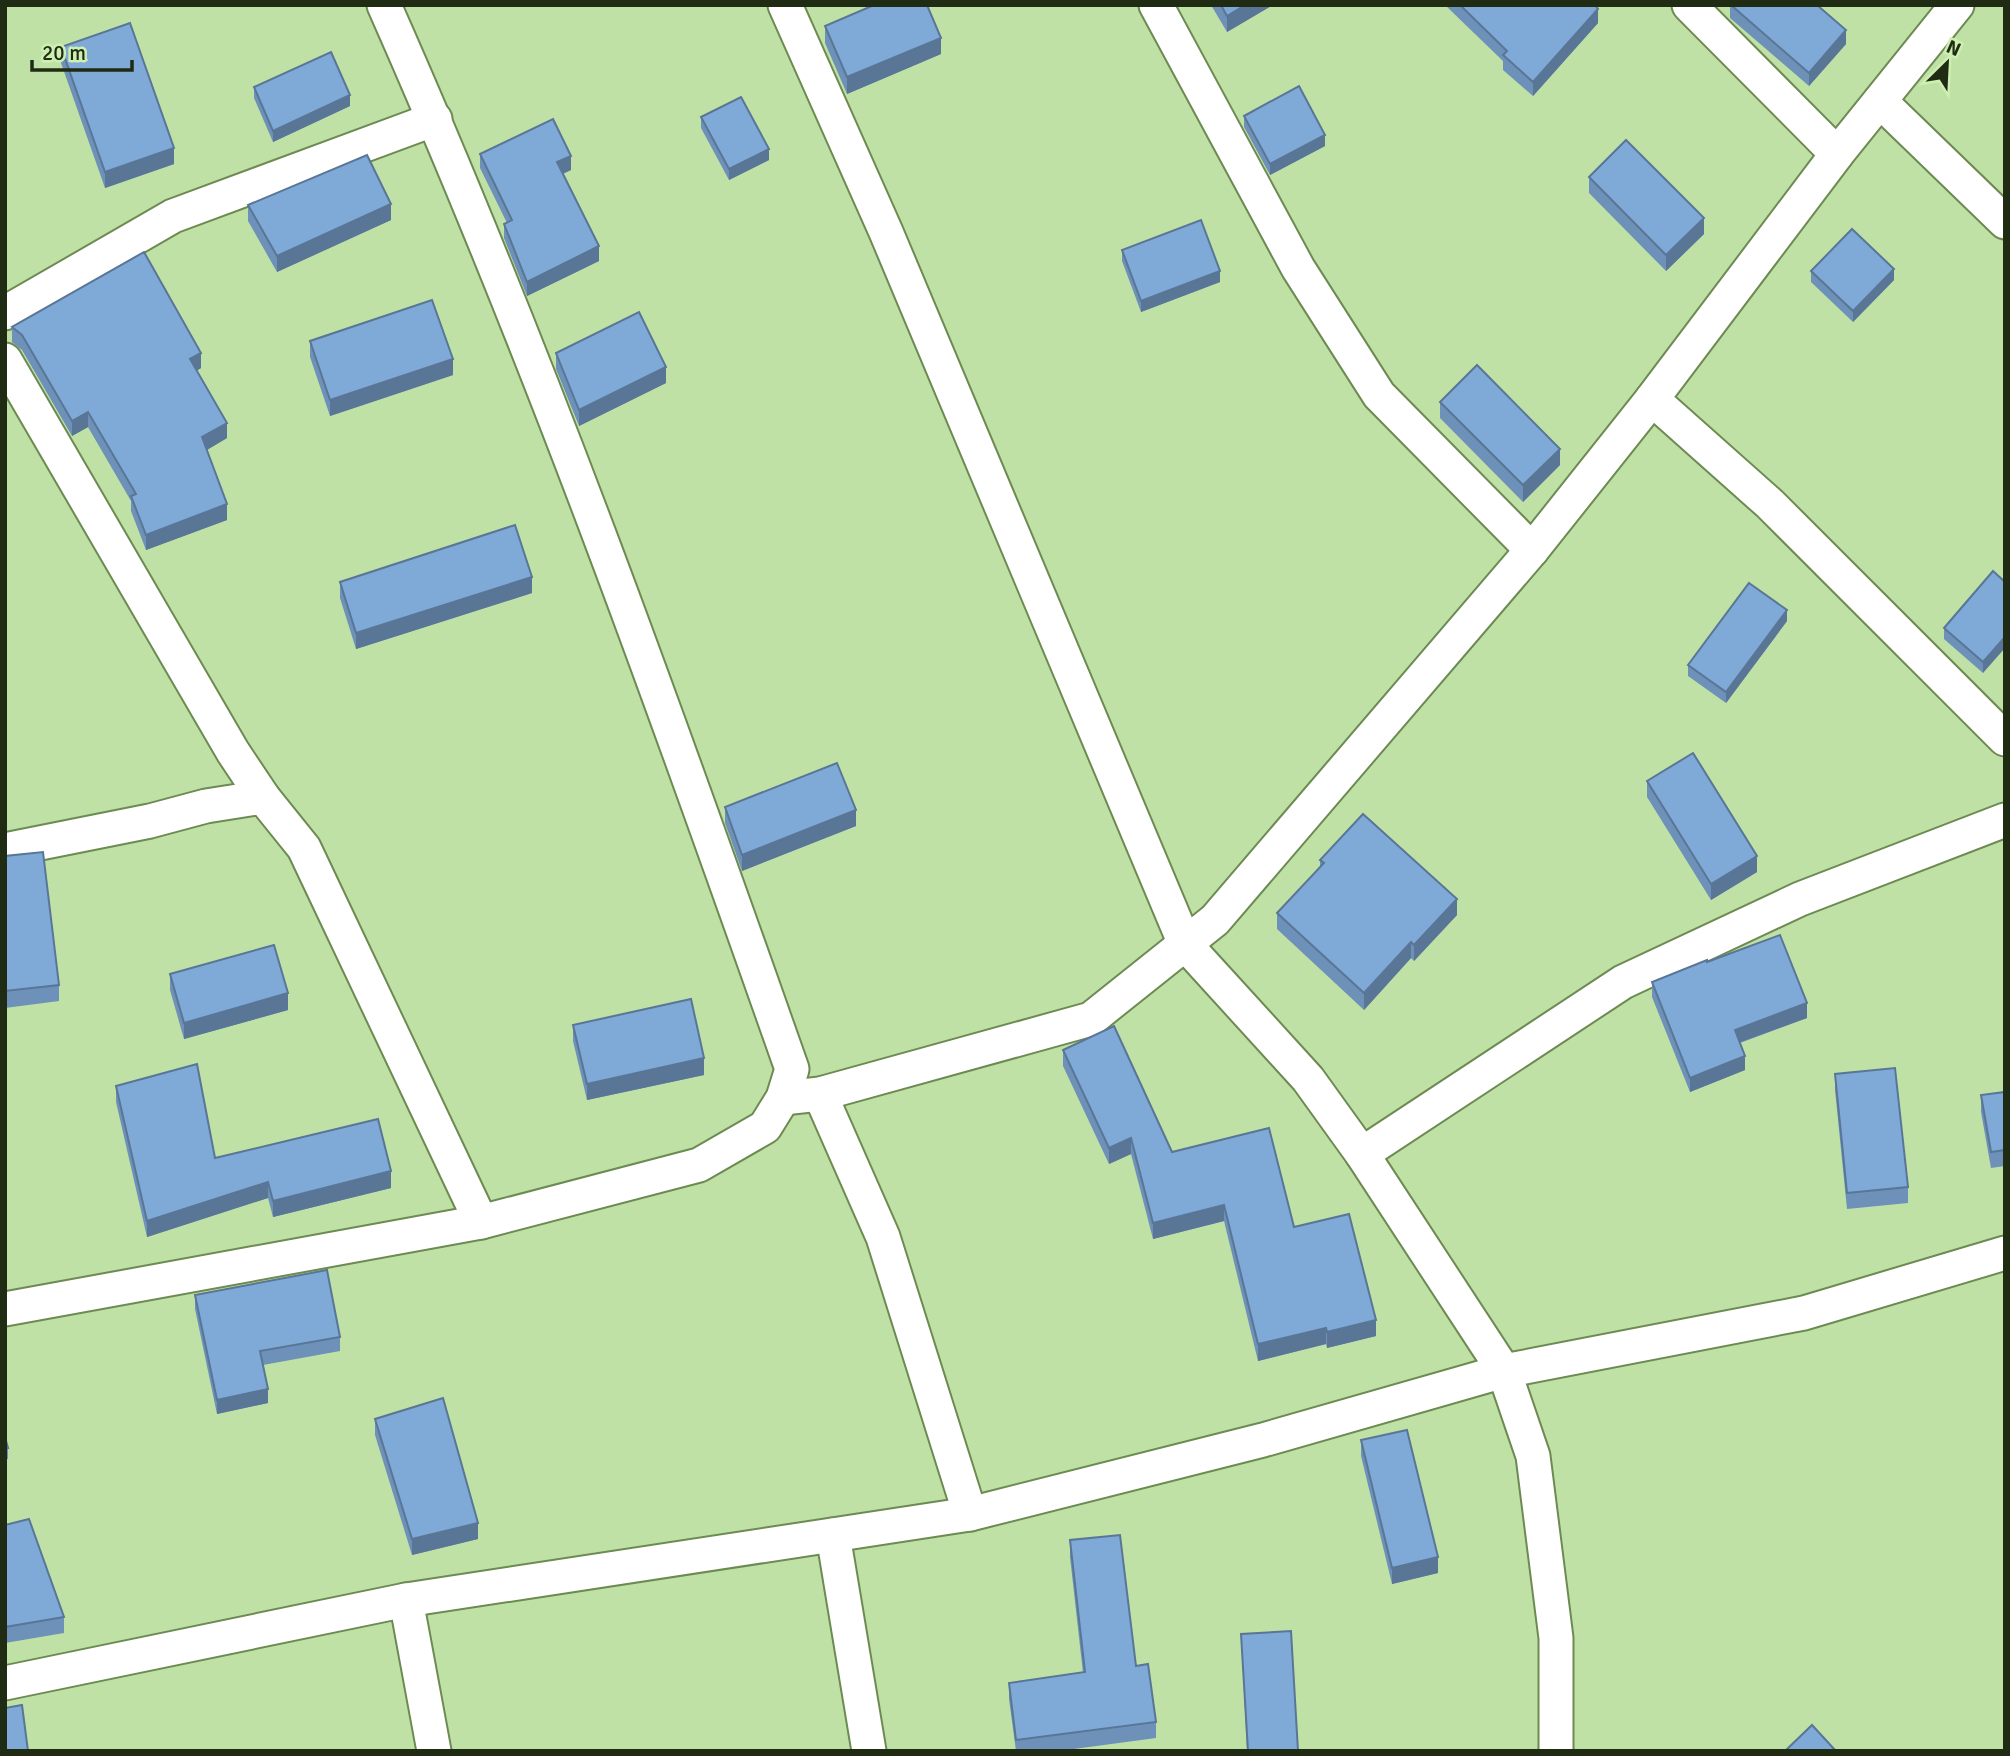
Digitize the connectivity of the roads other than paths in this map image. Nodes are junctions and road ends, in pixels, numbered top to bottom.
1 (384, 5) edge
2 (785, 5) edge
3 (1156, 5) edge
4 (1689, 5) edge
5 (1956, 5) edge
6 (1880, 100) junction
7 (435, 119) junction
8 (1837, 154) junction
9 (2005, 222) edge
10 (5, 313) edge
11 (5, 360) edge
12 (1652, 399) junction
13 (1532, 550) junction
14 (2005, 739) edge
15 (233, 752) junction
16 (263, 797) junction
17 (205, 806) junction
18 (2005, 820) edge
19 (5, 850) edge
20 (1185, 944) junction
21 (820, 1094) junction
22 (783, 1098) junction
23 (1362, 1154) junction
24 (481, 1222) junction
25 (2005, 1252) edge
26 (5, 1309) edge
27 (1504, 1371) junction
28 (971, 1514) junction
29 (833, 1535) junction
30 (406, 1600) junction
31 (5, 1683) edge
32 (435, 1751) edge
33 (869, 1751) edge
34 (1556, 1751) edge

1 - 7 street
2 - 20 street
3 - 13 street
4 - 8 street
5 - 6 street
6 - 8 street
6 - 9 street
7 - 10 street
7 - 22 street
8 - 12 street
11 - 15 street
12 - 13 street
12 - 14 street
13 - 20 street
15 - 16 street
15 - 17 street
16 - 17 street
16 - 24 street
17 - 19 street
18 - 23 street
20 - 21 street
20 - 23 street
21 - 22 street
21 - 28 street
22 - 24 street
23 - 27 street
24 - 26 street
25 - 27 street
27 - 28 street
27 - 34 street
28 - 29 street
29 - 30 street
29 - 33 street
30 - 31 street
30 - 32 street

